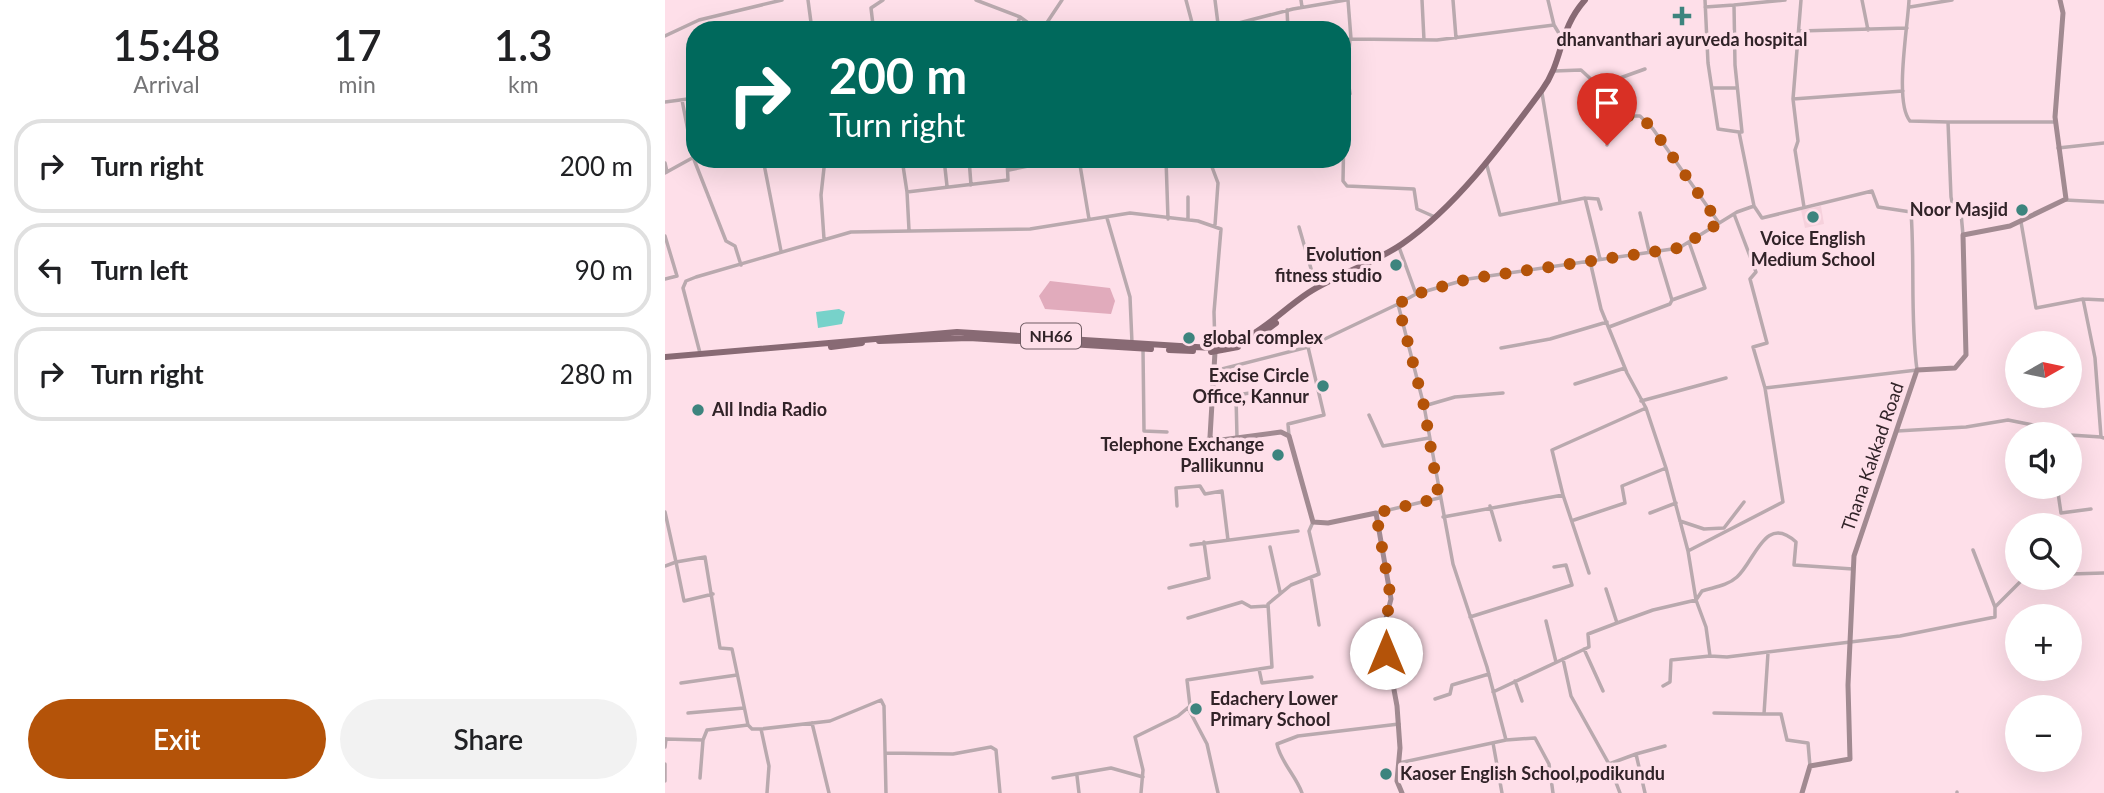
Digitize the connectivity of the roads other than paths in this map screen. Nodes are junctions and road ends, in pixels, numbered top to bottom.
1 (782, 0) edge
2 (808, 0) edge
3 (883, 0) edge
4 (977, 0) edge
5 (1062, 0) edge
6 (1186, 0) edge
7 (1215, 0) edge
8 (1301, 0) edge
9 (1347, 0) edge
10 (1423, 0) edge
11 (1453, 0) edge
12 (1548, 0) edge
13 (1585, 0) edge
14 (1705, 0) edge
15 (1785, 0) edge
16 (1801, 0) edge
17 (1862, 0) edge
18 (1909, 0) edge
19 (1952, 0) edge
20 (2060, 0) edge
21 (1736, 3) edge
22 (1302, 7) junction
23 (1705, 7) junction
24 (1909, 7) junction
25 (1287, 10) junction
26 (1020, 17) junction
27 (697, 21) edge
28 (811, 21) edge
29 (873, 21) edge
30 (1018, 21) edge
31 (1026, 21) edge
32 (1047, 21) edge
33 (1192, 21) edge
34 (1218, 21) edge
35 (1246, 21) edge
36 (1288, 21) edge
37 (1349, 21) edge
38 (1554, 25) junction
39 (686, 26) edge
40 (1907, 29) junction
41 (1868, 30) junction
42 (1799, 31) junction
43 (665, 36) edge
44 (1456, 38) junction
45 (1351, 39) edge
46 (1424, 40) junction
47 (1563, 40) junction
48 (1645, 69) dead end
49 (1554, 71) junction
50 (1606, 83) junction
51 (1712, 88) junction
52 (1737, 88) junction
53 (1541, 91) junction
54 (1903, 91) junction
55 (686, 99) edge
56 (1793, 99) junction
57 (682, 100) junction
58 (665, 102) edge
59 (1620, 116) junction
60 (686, 119) edge
61 (1948, 122) junction
62 (2055, 122) junction
63 (1739, 132) junction
64 (2104, 143) edge
65 (1607, 145) dead end
66 (2059, 148) junction
67 (1486, 160) junction
68 (686, 161) edge
69 (665, 163) edge
70 (698, 168) edge
71 (765, 168) edge
72 (824, 168) edge
73 (903, 168) edge
74 (945, 168) edge
75 (970, 168) edge
76 (1019, 168) edge
77 (1080, 168) edge
78 (1165, 168) edge
79 (1212, 168) edge
80 (1343, 168) edge
81 (1009, 170) joint
82 (666, 172) edge
83 (971, 185) junction
84 (947, 186) junction
85 (907, 192) junction
86 (1188, 197) dead end
87 (1585, 198) junction
88 (2065, 200) junction
89 (1560, 202) junction
90 (2104, 202) edge
91 (1754, 206) junction
92 (1804, 207) junction
93 (1953, 208) junction
94 (1601, 209) dead end
95 (1911, 212) junction
96 (1640, 213) dead end
97 (1734, 214) junction
98 (1107, 218) junction
99 (1435, 218) junction
100 (1089, 219) junction
101 (1168, 219) junction
102 (1188, 220) junction
103 (2021, 222) junction
104 (1719, 223) junction
105 (1215, 226) junction
106 (1299, 227) dead end
107 (909, 230) junction
108 (1963, 235) junction
109 (665, 236) edge
110 (824, 239) junction
111 (1689, 242) junction
112 (1399, 247) junction
113 (1657, 250) junction
114 (781, 251) junction
115 (1649, 251) junction
116 (1600, 259) junction
117 (1590, 261) junction
118 (741, 265) junction
119 (677, 276) junction
120 (665, 279) edge
121 (683, 284) junction
122 (1317, 288) junction
123 (1416, 294) junction
124 (2083, 299) junction
125 (1672, 300) junction
126 (2104, 300) edge
127 (1398, 304) junction
128 (1608, 325) junction
129 (1132, 343) junction
130 (1308, 347) junction
131 (1501, 348) dead end
132 (1143, 349) junction
133 (1215, 350) junction
134 (700, 355) junction
135 (665, 359) edge
136 (1625, 368) junction
137 (1214, 370) junction
138 (1917, 370) junction
139 (1726, 378) dead end
140 (1575, 384) dead end
141 (1765, 388) junction
142 (1250, 393) dead end
143 (1503, 393) dead end
144 (1641, 401) junction
145 (1424, 406) junction
146 (1646, 408) junction
147 (1369, 415) dead end
148 (2005, 422) edge
149 (1896, 431) junction
150 (1167, 432) dead end
151 (1289, 436) junction
152 (2082, 436) edge
153 (1210, 437) junction
154 (1429, 438) junction
155 (2102, 438) edge
156 (1237, 440) junction
157 (1168, 447) dead end
158 (1667, 468) junction
159 (1563, 495) junction
160 (1439, 498) junction
161 (2059, 499) edge
162 (1744, 502) dead end
163 (1677, 503) junction
164 (1177, 506) dead end
165 (1490, 506) junction
166 (2091, 509) dead end
167 (665, 512) edge
168 (1376, 513) junction
169 (1650, 513) dead end
170 (1443, 517) junction
171 (1573, 520) junction
172 (1680, 521) junction
173 (1313, 522) junction
174 (1299, 531) dead end
175 (1228, 540) junction
176 (1500, 540) dead end
177 (1204, 542) junction
178 (1191, 545) dead end
179 (1270, 547) dead end
180 (1973, 550) dead end
181 (1688, 551) junction
182 (676, 562) junction
183 (665, 566) edge
184 (1554, 567) dead end
185 (1853, 569) junction
186 (1589, 573) dead end
187 (2104, 573) edge
188 (2082, 574) edge
189 (1311, 577) junction
190 (1169, 588) dead end
191 (1606, 589) dead end
192 (2012, 590) edge
193 (1280, 592) junction
194 (713, 594) junction
195 (1696, 600) junction
196 (1268, 606) junction
197 (1995, 607) junction
198 (1470, 617) junction
199 (1188, 618) dead end
200 (1546, 621) dead end
201 (1616, 624) junction
202 (1319, 625) dead end
203 (1850, 643) junction
204 (1584, 649) junction
205 (1768, 653) junction
206 (1710, 656) junction
207 (1563, 659) junction
208 (1556, 662) junction
209 (1259, 669) junction
210 (1489, 674) junction
211 (737, 676) junction
212 (1312, 677) dead end
213 (1515, 681) junction
214 (681, 683) dead end
215 (1663, 686) dead end
216 (1603, 691) dead end
217 (1493, 692) junction
218 (1435, 699) dead end
219 (1523, 701) dead end
220 (744, 708) junction
221 (1188, 708) junction
222 (688, 713) dead end
223 (1714, 713) dead end
224 (1764, 714) junction
225 (812, 723) junction
226 (1399, 724) junction
227 (748, 725) junction
228 (761, 729) junction
229 (665, 739) edge
230 (703, 740) junction
231 (1506, 740) junction
232 (1493, 743) junction
233 (1665, 746) dead end
234 (665, 747) edge
235 (886, 753) junction
236 (1636, 754) junction
237 (1398, 763) junction
238 (665, 764) edge
239 (1609, 764) junction
240 (1810, 766) junction
241 (1077, 776) junction
242 (1143, 777) junction
243 (700, 778) dead end
244 (1053, 778) dead end
245 (665, 781) edge
246 (767, 793) edge
247 (829, 793) edge
248 (887, 793) edge
249 (1000, 793) edge
250 (1079, 793) edge
251 (1141, 793) edge
252 (1218, 793) edge
253 (1303, 793) edge
254 (1402, 793) edge
255 (1502, 793) edge
256 (1553, 793) edge
257 (1620, 793) edge
258 (1645, 793) edge
259 (1801, 793) edge

1 - 27 street
2 - 28 street
3 - 29 street
4 - 26 street
5 - 32 street
6 - 33 street
7 - 34 street
8 - 22 street
9 - 22 street
9 - 37 street
10 - 46 street
11 - 44 street
12 - 38 street
13 - 47 highway, NH66
14 - 23 street
15 - 21 street
16 - 42 street
17 - 41 street
18 - 24 street
19 - 24 street
20 - 62 main road
21 - 23 street
21 - 52 street
22 - 25 street
23 - 51 street
24 - 40 street
25 - 35 street
25 - 36 street
26 - 30 street
26 - 31 street
38 - 44 street
38 - 47 street
39 - 43 street
40 - 41 street
40 - 54 street
41 - 42 street
42 - 56 street
44 - 46 street
45 - 46 street
47 - 49 highway, NH66
48 - 50 street
49 - 50 street
49 - 53 highway, NH66
50 - 59 street
51 - 52 street
51 - 63 street
52 - 63 street
53 - 67 highway, NH66
53 - 89 street
54 - 56 street
54 - 61 street
55 - 57 street
56 - 92 street
57 - 58 street
57 - 60 street
59 - 65 street
59 - 104 street
61 - 62 street
61 - 93 street
62 - 66 main road
63 - 91 street
64 - 66 street
66 - 88 main road
67 - 89 street
67 - 99 highway, NH66
68 - 82 street
69 - 82 street
70 - 118 street
71 - 114 street
72 - 110 street
73 - 85 street
74 - 84 street
75 - 83 street
76 - 81 street
77 - 100 street
78 - 101 street
79 - 105 street
80 - 99 street
81 - 83 street
83 - 84 street
84 - 85 street
85 - 107 street
86 - 102 street
87 - 89 street
87 - 94 street
87 - 116 street
88 - 90 street
88 - 103 main road
91 - 92 street
91 - 97 street
92 - 95 street
93 - 95 street
93 - 108 street
95 - 138 street
96 - 115 street
97 - 104 street
97 - 141 street
98 - 100 street
98 - 101 street
98 - 129 street
99 - 112 highway, NH66
100 - 107 street
101 - 102 street
102 - 105 street
103 - 108 main road
103 - 124 street
104 - 111 street
105 - 133 street
106 - 122 street
107 - 110 street
108 - 138 main road, Thana Kakkad Road
109 - 119 street
110 - 114 street
111 - 113 street
111 - 125 street
112 - 122 highway, NH66
112 - 123 street
113 - 115 street
113 - 125 street
114 - 118 street
115 - 116 street
116 - 117 street
117 - 123 street
117 - 128 street
118 - 121 street
119 - 120 street
119 - 121 street
121 - 134 street
122 - 133 highway, NH66
123 - 127 street
124 - 126 street
124 - 155 street
125 - 128 street
127 - 130 street
127 - 145 street
128 - 131 street
128 - 136 street
129 - 133 highway, NH66
129 - 134 highway, NH66
130 - 137 street
130 - 151 street
132 - 133 highway, NH66
132 - 135 highway, NH66
132 - 150 street
133 - 137 main road
134 - 135 highway, NH66
136 - 140 street
136 - 144 street
137 - 153 main road
138 - 141 street
138 - 149 main road, Thana Kakkad Road
139 - 144 street
141 - 181 street
142 - 156 street
143 - 145 street
144 - 146 street
145 - 154 street
146 - 158 street
146 - 159 street
147 - 154 street
148 - 149 street
149 - 185 main road, Thana Kakkad Road
151 - 156 main road
151 - 173 main road
152 - 155 street
153 - 156 main road
153 - 157 street
154 - 160 street
158 - 163 street
158 - 171 street
159 - 165 street
159 - 171 street
160 - 168 street
160 - 170 street
161 - 166 street
162 - 172 street
163 - 169 street
163 - 172 street
164 - 175 street
165 - 170 street
165 - 176 street
167 - 182 street
168 - 173 main road
168 - 226 main road
170 - 198 street
171 - 186 street
172 - 181 street
173 - 189 street
174 - 175 street
175 - 177 street
177 - 178 street
177 - 190 street
179 - 193 street
180 - 197 street
181 - 195 street
182 - 183 street
182 - 194 street
182 - 194 street
184 - 198 street
185 - 195 street
185 - 203 main road, Thana Kakkad Road
187 - 188 street
189 - 193 street
189 - 202 street
191 - 201 street
192 - 197 street
193 - 196 street
194 - 211 street
195 - 201 street
195 - 206 street
196 - 199 street
196 - 209 street
197 - 203 street
198 - 210 street
200 - 208 street
201 - 204 street
203 - 205 street
203 - 240 main road, Thana Kakkad Road
204 - 207 street
204 - 216 street
205 - 206 street
205 - 224 street
206 - 215 street
207 - 208 street
207 - 239 street
208 - 213 street
209 - 212 street
209 - 221 street
210 - 217 street
210 - 218 street
211 - 214 street
211 - 220 street
213 - 217 street
213 - 219 street
217 - 231 street
220 - 222 street
220 - 227 street
221 - 242 street
221 - 252 street
223 - 224 street
224 - 240 street
225 - 228 street
225 - 235 street
225 - 247 street
226 - 237 main road
226 - 253 street
227 - 228 street
227 - 230 street
228 - 246 street
229 - 230 street
229 - 234 street
230 - 243 street
231 - 232 street
231 - 256 street
232 - 237 street
232 - 255 street
233 - 236 street
235 - 248 street
235 - 249 street
236 - 239 street
236 - 258 street
237 - 254 main road
238 - 245 street
239 - 257 street
240 - 259 main road
241 - 242 street
241 - 244 street
241 - 250 street
242 - 251 street

